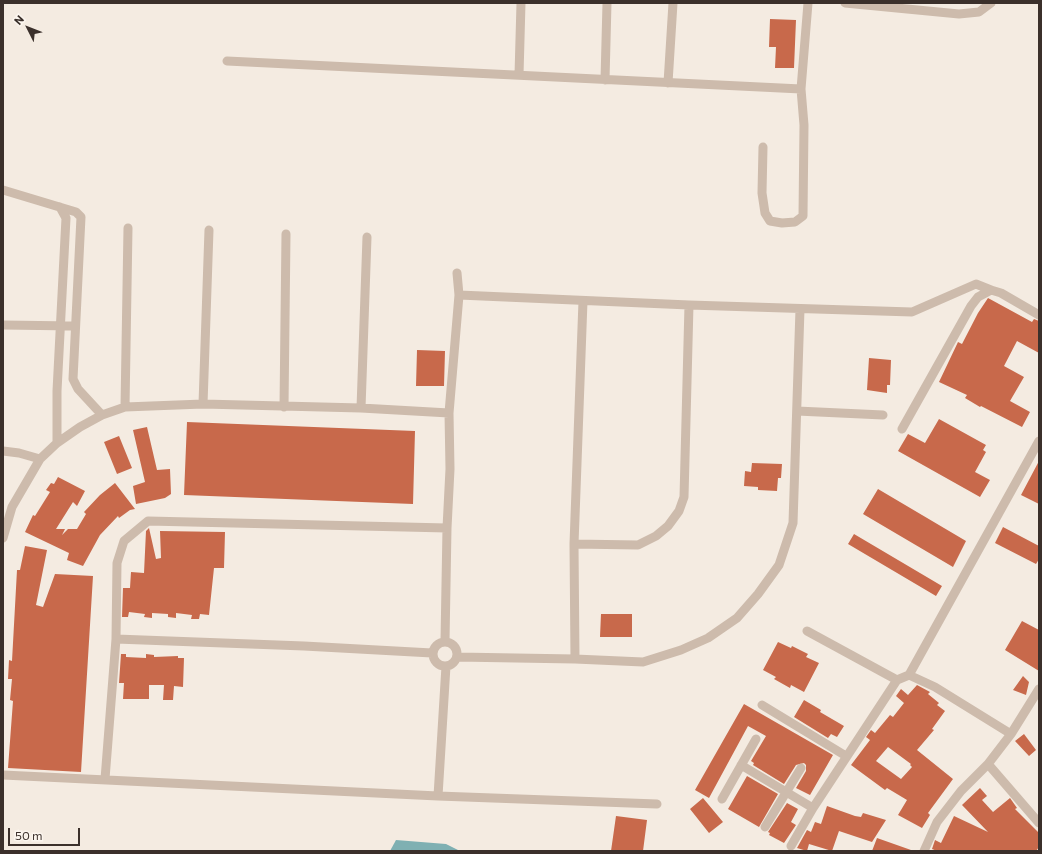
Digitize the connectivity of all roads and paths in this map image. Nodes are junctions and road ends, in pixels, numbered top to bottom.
1 (520, 3) edge
2 (607, 3) edge
3 (673, 3) edge
4 (808, 3) edge
5 (845, 3) edge
6 (992, 3) edge
7 (227, 61) dead end
8 (519, 75) junction
9 (605, 80) junction
10 (668, 83) junction
11 (801, 89) junction
12 (763, 147) dead end
13 (3, 190) edge
14 (60, 207) junction
15 (128, 228) dead end
16 (210, 230) dead end
17 (286, 234) dead end
18 (367, 237) dead end
19 (64, 255) junction
20 (79, 255) junction
21 (458, 273) dead end
22 (991, 290) junction
23 (459, 295) junction
24 (583, 301) junction
25 (689, 305) junction
26 (800, 309) junction
27 (1039, 315) edge
28 (3, 325) edge
29 (60, 326) junction
30 (75, 326) junction
31 (203, 404) junction
32 (284, 407) junction
33 (125, 408) junction
34 (361, 408) junction
35 (797, 412) junction
36 (449, 413) junction
37 (102, 415) junction
38 (883, 415) dead end
39 (902, 429) dead end
40 (1039, 441) edge
41 (57, 443) junction
42 (3, 451) edge
43 (40, 458) junction
44 (447, 528) junction
45 (3, 538) edge
46 (574, 544) junction
47 (807, 631) dead end
48 (116, 639) junction
49 (445, 641) junction
50 (432, 653) junction
51 (457, 657) junction
52 (575, 659) junction
53 (446, 666) junction
54 (909, 675) junction
55 (897, 680) junction
56 (1039, 689) edge
57 (1036, 703) edge
58 (762, 705) dead end
59 (1011, 734) junction
60 (756, 739) dead end
61 (846, 756) junction
62 (988, 764) junction
63 (742, 765) junction
64 (801, 768) dead end
65 (3, 774) edge
66 (105, 778) junction
67 (786, 791) junction
68 (438, 796) junction
69 (722, 799) dead end
70 (657, 804) dead end
71 (813, 808) junction
72 (1039, 823) edge
73 (765, 827) dead end
74 (791, 846) dead end
75 (924, 851) edge

1 - 8 street
2 - 9 street
3 - 10 street
4 - 11 street
5 - 6 street
7 - 8 street
8 - 9 street
9 - 10 street
10 - 11 street
11 - 12 street
13 - 14 street
14 - 19 street
14 - 20 street
15 - 33 street
16 - 31 street
17 - 32 street
18 - 34 street
19 - 20 street
19 - 29 street
20 - 30 street
21 - 23 street
22 - 26 street
22 - 27 street
22 - 39 street
23 - 24 street
23 - 36 street
24 - 25 street
24 - 46 street
25 - 26 street
25 - 46 street
26 - 35 street
28 - 29 street
29 - 30 street
29 - 41 street
30 - 37 street
31 - 32 street
31 - 33 street
32 - 34 street
33 - 37 street
34 - 36 street
35 - 38 street
35 - 52 street
36 - 44 street
37 - 41 street
40 - 54 street
41 - 43 street
42 - 43 street
43 - 45 street
44 - 48 street
44 - 49 street
46 - 52 street
47 - 55 street
48 - 50 street
48 - 66 street
49 - 50 street
49 - 51 street
50 - 53 street
51 - 52 street
51 - 53 street
53 - 68 street
54 - 55 street
54 - 59 street
55 - 61 street
56 - 57 street
57 - 59 street
58 - 61 street
59 - 62 street
60 - 63 street
61 - 71 street
62 - 72 street
62 - 75 street
63 - 67 street
63 - 69 street
64 - 67 street
65 - 66 street
66 - 68 street
67 - 71 street
67 - 73 street
68 - 70 street
71 - 74 street

